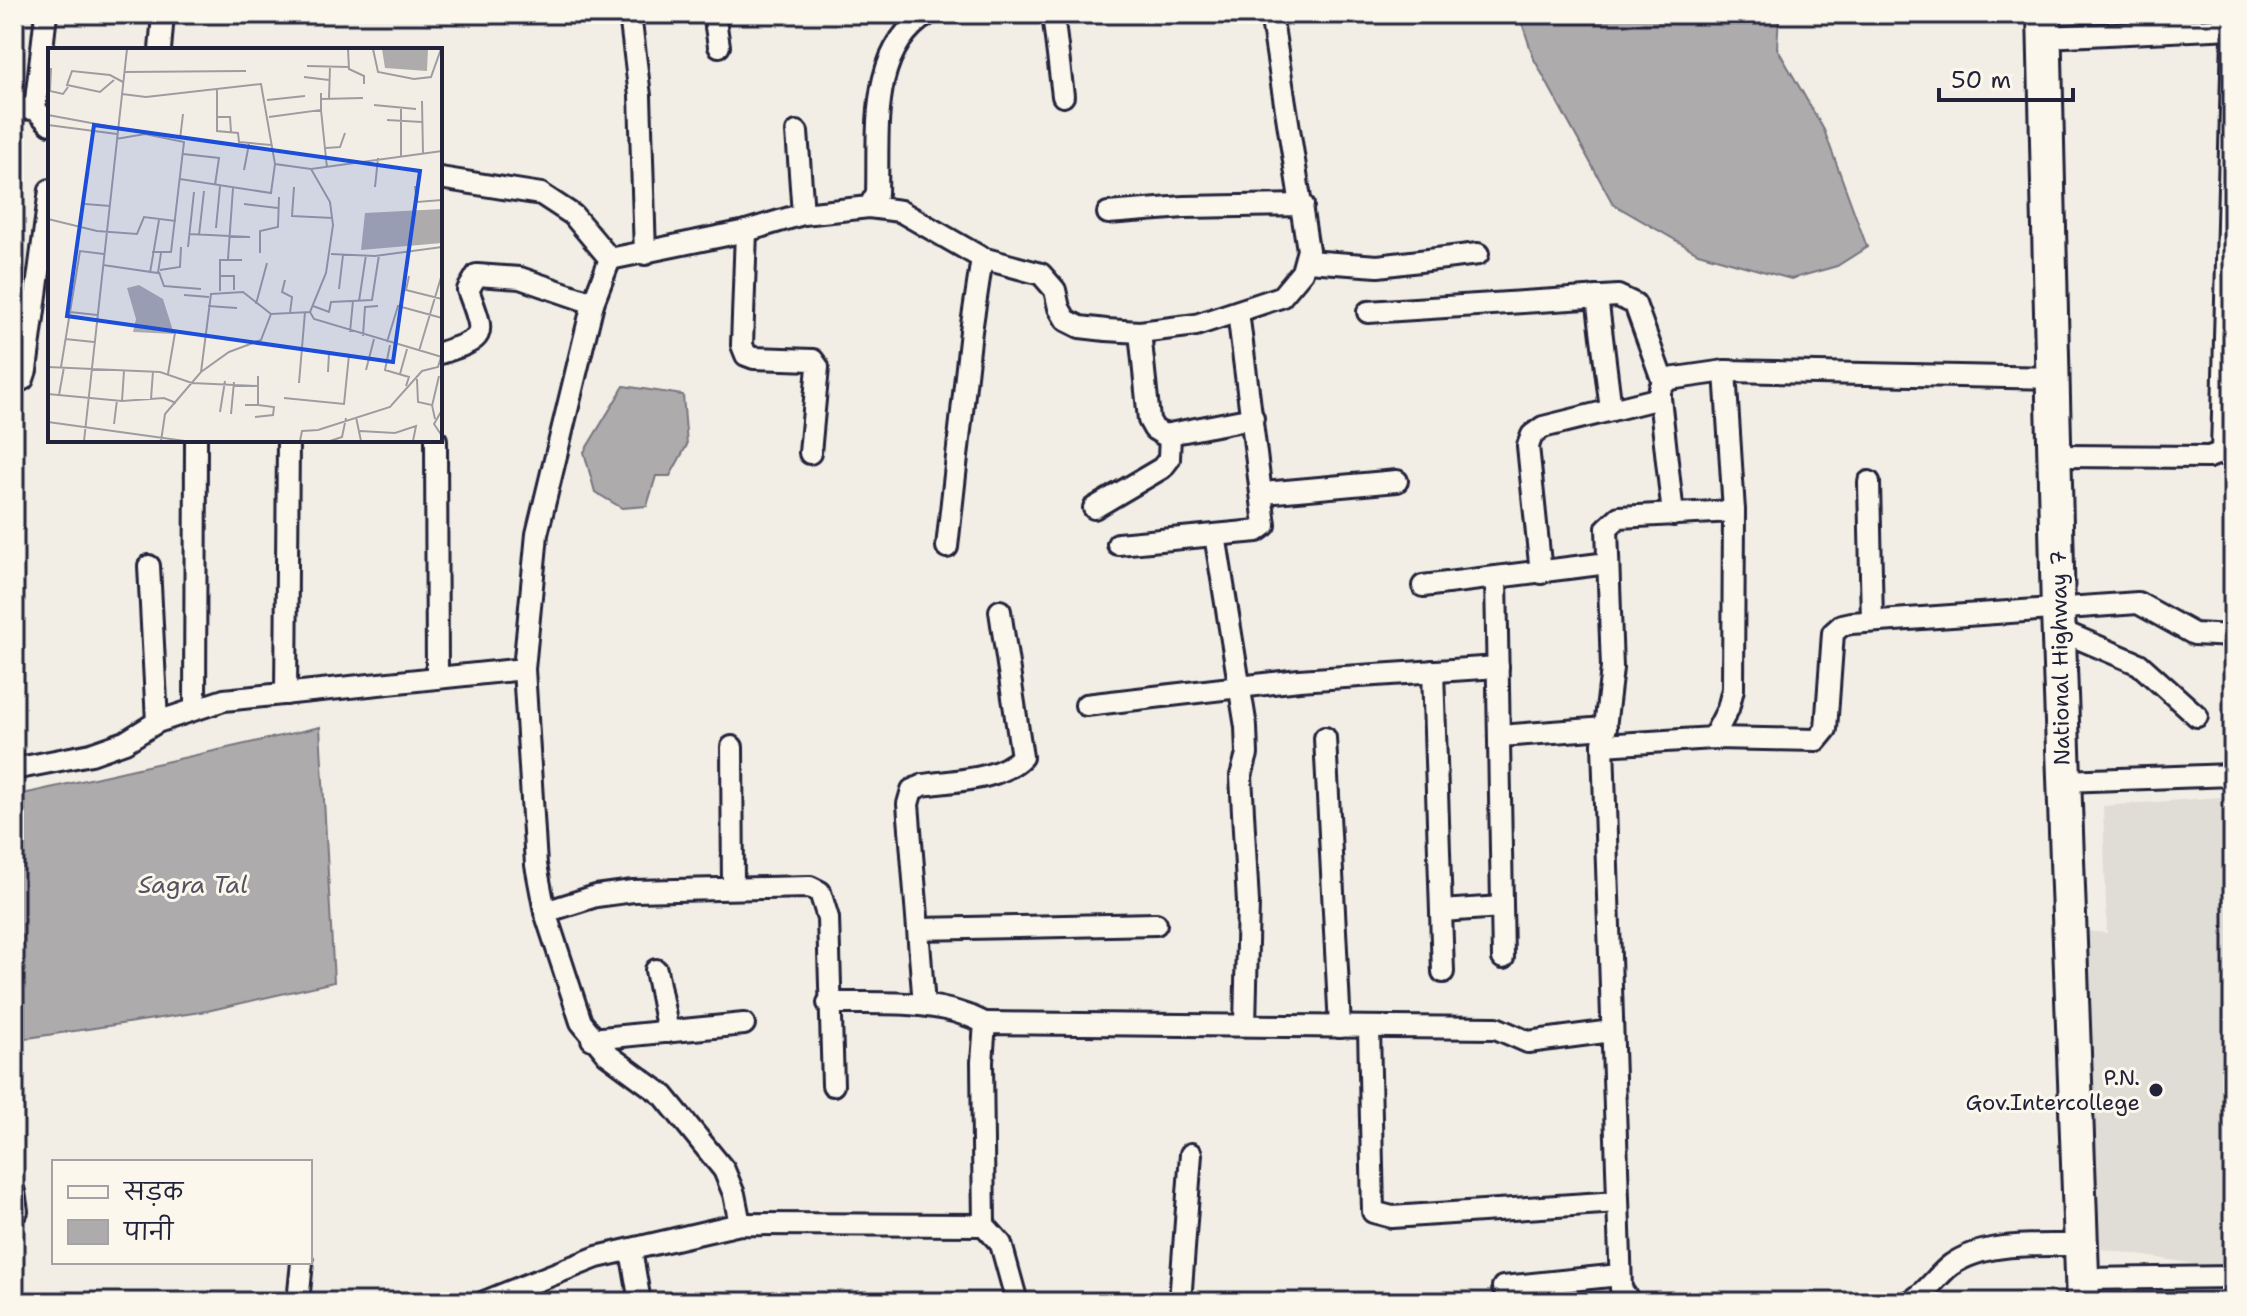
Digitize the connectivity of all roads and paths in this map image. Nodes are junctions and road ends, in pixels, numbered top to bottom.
1 (46, 14) edge
2 (163, 14) edge
3 (630, 14) edge
4 (714, 14) edge
5 (928, 14) edge
6 (1053, 14) edge
7 (1271, 14) edge
8 (2044, 25) edge
9 (2233, 28) edge
10 (2233, 34) edge
11 (719, 46) dead end
12 (160, 48) edge
13 (1063, 96) dead end
14 (24, 109) edge
15 (48, 123) edge
16 (797, 132) dead end
17 (442, 178) edge
18 (48, 205) edge
19 (1303, 205) junction
20 (869, 207) junction
21 (1108, 213) dead end
22 (803, 214) junction
23 (746, 231) junction
24 (645, 254) junction
25 (1478, 254) dead end
26 (982, 258) junction
27 (610, 259) junction
28 (1307, 261) junction
29 (1597, 297) junction
30 (593, 303) junction
31 (1238, 312) junction
32 (1368, 312) dead end
33 (1140, 332) junction
34 (442, 352) edge
35 (1725, 371) junction
36 (2055, 378) junction
37 (14, 383) edge
38 (1662, 390) junction
39 (1611, 410) junction
40 (1253, 418) junction
41 (1170, 434) junction
42 (196, 442) edge
43 (288, 442) edge
44 (436, 442) edge
45 (810, 453) dead end
46 (2057, 456) junction
47 (1397, 481) dead end
48 (1869, 482) dead end
49 (1264, 493) junction
50 (1094, 508) dead end
51 (1734, 511) junction
52 (1673, 515) junction
53 (1215, 535) junction
54 (1118, 544) dead end
55 (947, 547) dead end
56 (1608, 563) junction
57 (149, 566) dead end
58 (1541, 573) junction
59 (1496, 579) junction
60 (1423, 586) dead end
61 (1000, 611) dead end
62 (2058, 620) junction
63 (1872, 621) junction
64 (2233, 636) edge
65 (1498, 667) junction
66 (524, 669) junction
67 (1433, 671) junction
68 (437, 677) junction
69 (1238, 685) junction
70 (286, 694) junction
71 (1086, 705) dead end
72 (195, 707) junction
73 (2197, 716) dead end
74 (157, 722) junction
75 (1500, 736) junction
76 (1604, 737) junction
77 (1325, 738) dead end
78 (1713, 738) junction
79 (732, 747) dead end
80 (14, 769) edge
81 (2232, 775) edge
82 (2063, 781) junction
83 (733, 887) junction
84 (1502, 907) junction
85 (1441, 911) junction
86 (545, 912) junction
87 (1156, 924) dead end
88 (920, 929) junction
89 (1503, 958) dead end
90 (656, 970) dead end
91 (1443, 972) dead end
92 (828, 1003) junction
93 (924, 1005) junction
94 (985, 1023) junction
95 (744, 1024) dead end
96 (1245, 1025) junction
97 (1340, 1027) junction
98 (1369, 1028) junction
99 (1612, 1031) junction
100 (668, 1032) junction
101 (592, 1039) junction
102 (833, 1085) dead end
103 (1191, 1154) dead end
104 (1618, 1202) junction
105 (740, 1224) junction
106 (984, 1225) junction
107 (2081, 1245) junction
108 (631, 1250) junction
109 (302, 1264) edge
110 (1620, 1275) junction
111 (2233, 1277) edge
112 (1503, 1287) dead end
113 (2082, 1291) edge
114 (298, 1302) edge
115 (484, 1302) edge
116 (640, 1302) edge
117 (1017, 1302) edge
118 (1180, 1302) edge
119 (1630, 1302) edge
120 (1909, 1302) edge

1 - 14 street
2 - 12 street
3 - 24 street
4 - 11 street
5 - 20 street
6 - 13 street
7 - 19 street
8 - 9 street
8 - 36 main road, National Highway 7
10 - 46 street
14 - 15 street
16 - 22 street
17 - 27 street
18 - 37 street
19 - 21 street
19 - 28 street
20 - 22 street
20 - 26 street
22 - 23 street
23 - 24 street
23 - 45 street
24 - 27 street
25 - 28 street
26 - 33 street
26 - 55 street
27 - 30 street
28 - 31 street
29 - 32 street
29 - 38 street
29 - 39 street
30 - 34 street
30 - 66 street
31 - 33 street
31 - 40 street
33 - 41 street
35 - 36 street
35 - 38 street
35 - 51 street
36 - 46 main road, National Highway 7
38 - 39 street
38 - 52 street
39 - 58 street
40 - 41 street
40 - 49 street
41 - 50 street
42 - 72 street
43 - 70 street
44 - 68 street
46 - 62 main road, National Highway 7
47 - 49 street
48 - 63 street
49 - 53 street
51 - 52 street
51 - 78 street
52 - 56 street
53 - 54 street
53 - 69 street
56 - 58 street
56 - 76 street
57 - 74 street
58 - 59 street
59 - 60 street
59 - 65 street
61 - 88 street
62 - 63 street
62 - 64 street
62 - 73 street
62 - 82 main road, National Highway 7
63 - 78 street
65 - 67 street
65 - 75 street
66 - 68 street
66 - 86 street
67 - 69 street
67 - 85 street
68 - 70 street
69 - 71 street
69 - 96 street
70 - 72 street
72 - 74 street
74 - 80 street
75 - 76 street
75 - 84 street
76 - 78 street
76 - 99 street
77 - 97 street
79 - 83 street
81 - 82 street
82 - 107 main road, National Highway 7
83 - 86 street
83 - 92 street
84 - 85 street
84 - 89 street
85 - 91 street
86 - 101 street
87 - 88 street
88 - 93 street
90 - 100 street
92 - 93 street
92 - 102 street
93 - 94 street
94 - 96 street
94 - 106 street
95 - 100 street
96 - 97 street
97 - 98 street
98 - 99 street
98 - 104 street
99 - 104 street
100 - 101 street
101 - 105 street
103 - 118 street
104 - 110 street
105 - 106 street
105 - 108 street
106 - 117 street
107 - 113 main road, National Highway 7
107 - 120 street
108 - 115 street
108 - 116 street
109 - 114 street
110 - 112 street
110 - 119 street
111 - 113 street

